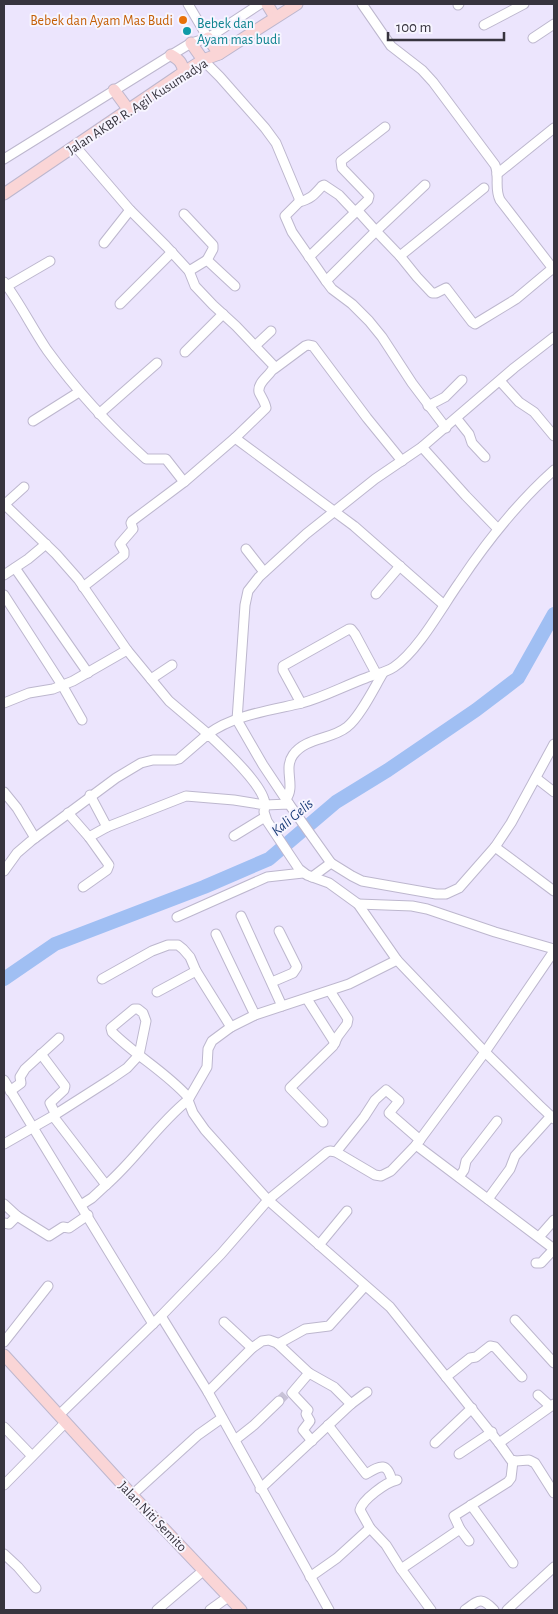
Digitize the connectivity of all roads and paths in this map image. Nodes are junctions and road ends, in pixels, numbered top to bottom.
1 (188, 4) edge
2 (260, 4) edge
3 (267, 4) edge
4 (297, 4) edge
5 (362, 4) edge
6 (524, 4) edge
7 (275, 17) junction
8 (484, 24) dead end
9 (554, 24) edge
10 (208, 38) junction
11 (533, 38) dead end
12 (191, 43) junction
13 (219, 54) junction
14 (171, 55) junction
15 (203, 60) junction
16 (184, 72) junction
17 (114, 90) junction
18 (128, 109) junction
19 (385, 128) dead end
20 (554, 128) edge
21 (75, 146) junction
22 (4, 159) edge
23 (497, 170) junction
24 (425, 186) dead end
25 (484, 188) dead end
26 (4, 194) edge
27 (299, 202) junction
28 (130, 210) junction
29 (356, 211) junction
30 (184, 214) dead end
31 (376, 231) junction
32 (104, 243) dead end
33 (172, 252) junction
34 (400, 256) junction
35 (309, 257) junction
36 (207, 260) junction
37 (50, 261) dead end
38 (553, 269) edge
39 (189, 271) junction
40 (326, 281) junction
41 (6, 284) edge
42 (235, 286) dead end
43 (120, 304) dead end
44 (223, 314) junction
45 (271, 331) dead end
46 (554, 337) edge
47 (255, 346) junction
48 (185, 352) dead end
49 (156, 363) dead end
50 (274, 369) junction
51 (462, 380) dead end
52 (500, 381) junction
53 (79, 392) junction
54 (428, 406) junction
55 (99, 414) junction
56 (457, 419) junction
57 (33, 421) dead end
58 (446, 428) junction
59 (554, 436) edge
60 (236, 438) junction
61 (422, 447) junction
62 (485, 457) dead end
63 (402, 461) junction
64 (554, 470) edge
65 (184, 482) junction
66 (24, 487) dead end
67 (4, 505) edge
68 (334, 512) junction
69 (497, 528) junction
70 (46, 544) junction
71 (246, 549) dead end
72 (400, 566) junction
73 (15, 568) junction
74 (261, 569) junction
75 (4, 575) edge
76 (84, 587) junction
77 (376, 594) dead end
78 (4, 595) edge
79 (444, 605) junction
80 (127, 650) junction
81 (172, 665) dead end
82 (88, 673) junction
83 (380, 674) junction
84 (151, 679) junction
85 (62, 685) junction
86 (4, 703) edge
87 (301, 703) junction
88 (82, 720) dead end
89 (237, 720) junction
90 (208, 734) junction
91 (554, 744) edge
92 (536, 778) junction
93 (4, 792) edge
94 (554, 792) edge
95 (90, 795) junction
96 (289, 803) junction
97 (265, 805) junction
98 (68, 813) junction
99 (265, 817) junction
100 (108, 827) junction
101 (234, 836) dead end
102 (90, 837) junction
103 (35, 838) junction
104 (495, 847) junction
105 (328, 859) junction
106 (4, 871) edge
107 (301, 871) junction
108 (312, 877) junction
109 (83, 887) dead end
110 (554, 891) edge
111 (358, 904) junction
112 (241, 916) dead end
113 (177, 917) dead end
114 (280, 931) dead end
115 (216, 934) dead end
116 (554, 950) edge
117 (397, 960) junction
118 (196, 971) junction
119 (102, 979) dead end
120 (272, 982) junction
121 (330, 991) junction
122 (157, 992) dead end
123 (307, 999) junction
124 (282, 1006) junction
125 (255, 1014) junction
126 (231, 1027) junction
127 (59, 1038) dead end
128 (335, 1043) junction
129 (485, 1052) junction
130 (41, 1054) junction
131 (140, 1056) junction
132 (4, 1080) edge
133 (10, 1091) junction
134 (189, 1099) junction
135 (54, 1115) junction
136 (553, 1117) edge
137 (498, 1121) dead end
138 (323, 1122) dead end
139 (32, 1127) junction
140 (418, 1142) junction
141 (4, 1144) edge
142 (336, 1152) junction
143 (459, 1177) junction
144 (106, 1185) junction
145 (488, 1199) junction
146 (268, 1200) junction
147 (4, 1204) edge
148 (81, 1205) junction
149 (347, 1211) dead end
150 (88, 1215) junction
151 (18, 1216) junction
152 (554, 1220) edge
153 (4, 1223) edge
154 (539, 1237) junction
155 (319, 1245) junction
156 (554, 1249) edge
157 (536, 1263) dead end
158 (48, 1286) dead end
159 (365, 1286) junction
160 (161, 1316) junction
161 (516, 1320) dead end
162 (224, 1322) dead end
163 (153, 1324) junction
164 (4, 1342) edge
165 (278, 1344) junction
166 (252, 1348) junction
167 (4, 1356) edge
168 (554, 1363) edge
169 (309, 1373) junction
170 (446, 1377) junction
171 (522, 1378) dead end
172 (208, 1392) junction
173 (367, 1392) dead end
174 (538, 1395) dead end
175 (279, 1401) tunnel mouth
176 (350, 1404) junction
177 (552, 1405) edge
178 (472, 1408) junction
179 (222, 1418) junction
180 (62, 1419) junction
181 (328, 1425) junction
182 (4, 1427) edge
183 (492, 1432) junction
184 (235, 1440) junction
185 (312, 1440) junction
186 (499, 1443) junction
187 (435, 1444) dead end
188 (459, 1454) dead end
189 (32, 1456) junction
190 (514, 1461) junction
191 (4, 1485) edge
192 (260, 1489) junction
193 (554, 1493) edge
194 (132, 1495) junction
195 (471, 1505) junction
196 (370, 1528) junction
197 (460, 1529) junction
198 (469, 1541) dead end
199 (4, 1554) edge
200 (513, 1562) dead end
201 (554, 1567) edge
202 (401, 1569) junction
203 (204, 1570) junction
204 (310, 1577) junction
205 (36, 1588) dead end
206 (228, 1596) junction
207 (157, 1610) edge
208 (210, 1610) edge
209 (241, 1610) edge
210 (329, 1610) edge
211 (431, 1610) edge
212 (465, 1610) edge
213 (494, 1610) edge
214 (507, 1610) edge

1 - 10 street
2 - 10 street
3 - 7 main road
4 - 7 main road, Jalan AKBP. R. Agil Kusumadya
5 - 23 street
6 - 8 street
7 - 13 main road, Jalan AKBP. R. Agil Kusumadya
9 - 11 street
10 - 12 street
10 - 13 main road
12 - 14 street
12 - 15 main road
13 - 15 main road, Jalan AKBP. R. Agil Kusumadya
14 - 16 main road
14 - 17 street
15 - 16 main road, Jalan AKBP. R. Agil Kusumadya
15 - 27 street
16 - 18 main road, Jalan AKBP. R. Agil Kusumadya
17 - 18 main road
17 - 22 street
18 - 21 main road, Jalan AKBP. R. Agil Kusumadya
19 - 29 street
20 - 23 street
21 - 26 main road, Jalan AKBP. R. Agil Kusumadya
21 - 28 street
23 - 38 street
24 - 31 street
25 - 34 street
27 - 29 street
27 - 35 street
28 - 32 street
28 - 33 street
29 - 31 street
29 - 35 street
30 - 36 street
31 - 34 street
31 - 40 street
33 - 39 street
33 - 43 street
34 - 38 street
35 - 40 street
36 - 39 street
36 - 42 street
37 - 41 street
39 - 44 street
40 - 54 street
41 - 53 street
44 - 47 street
44 - 48 street
45 - 47 street
46 - 52 street
47 - 50 street
49 - 55 street
50 - 60 street
50 - 63 street
51 - 54 street
52 - 56 street
52 - 59 street
53 - 55 street
53 - 57 street
54 - 58 street
55 - 65 street
56 - 58 street
56 - 62 street
58 - 61 street
60 - 65 street
60 - 68 street
61 - 63 street
61 - 69 street
63 - 68 street
64 - 69 street
65 - 76 street
66 - 67 street
67 - 70 street
68 - 72 street
68 - 74 street
69 - 79 street
70 - 73 street
70 - 76 street
71 - 74 street
72 - 77 street
72 - 79 street
73 - 75 street
73 - 82 street
74 - 89 street
76 - 80 street
78 - 85 street
79 - 83 street
80 - 82 street
80 - 84 street
81 - 84 street
82 - 85 street
83 - 87 street
83 - 87 street
83 - 96 street
84 - 90 street
85 - 86 street
85 - 88 street
87 - 89 street
89 - 90 street
89 - 96 street
90 - 95 street
90 - 97 street
91 - 92 street
92 - 94 street
92 - 104 street
93 - 103 street
95 - 98 street
95 - 100 street
96 - 97 street
96 - 105 street
97 - 99 street
97 - 100 street
98 - 102 street
98 - 103 street
99 - 101 street
99 - 107 street
100 - 102 street
102 - 109 street
103 - 106 street
104 - 105 street
104 - 110 street
105 - 108 street
107 - 108 street
107 - 113 street
108 - 111 street
111 - 116 street
111 - 117 street
112 - 120 street
114 - 120 street
115 - 125 street
116 - 129 street
117 - 121 street
117 - 129 street
118 - 119 street
118 - 122 street
118 - 126 street
120 - 124 street
121 - 123 street
121 - 128 street
123 - 124 street
123 - 128 street
124 - 125 street
125 - 126 street
126 - 134 street
127 - 130 street
128 - 138 street
129 - 136 street
129 - 140 street
130 - 133 street
130 - 135 street
131 - 131 street
131 - 134 street
131 - 135 street
132 - 133 street
133 - 139 street
134 - 144 street
134 - 146 street
135 - 139 street
135 - 144 street
136 - 145 street
137 - 143 street
139 - 141 street
139 - 148 street
140 - 142 street
140 - 142 street
140 - 143 street
142 - 146 street
143 - 145 street
144 - 148 street
145 - 154 street
146 - 155 street
146 - 160 street
147 - 151 street
148 - 150 street
149 - 155 street
150 - 151 street
150 - 163 street
151 - 153 street
152 - 154 street
154 - 156 street
155 - 159 street
156 - 157 street
158 - 164 street
159 - 165 street
159 - 170 street
160 - 163 street
160 - 172 street
161 - 168 street
162 - 166 street
163 - 180 street
165 - 166 street
165 - 169 street
166 - 172 street
167 - 180 main road, Jalan Niti Semito
169 - 176 street
169 - 185 street
170 - 171 street
170 - 178 street
172 - 179 street
173 - 176 street
174 - 177 street
175 - 184 street
176 - 181 street
177 - 186 street
178 - 183 street
178 - 187 street
179 - 184 street
179 - 194 street
180 - 189 street
180 - 194 main road, Jalan Niti Semito
181 - 185 street
181 - 196 street
182 - 189 street
183 - 186 street
183 - 188 street
184 - 192 street
185 - 192 street
186 - 190 street
189 - 191 street
190 - 193 street
190 - 195 street
192 - 204 street
194 - 203 main road, Jalan Niti Semito
195 - 197 street
195 - 200 street
196 - 202 street
196 - 204 street
197 - 198 street
197 - 202 street
199 - 205 street
201 - 214 street
202 - 211 street
203 - 206 main road, Jalan Niti Semito
203 - 207 street
204 - 210 street
206 - 208 street
206 - 209 main road, Jalan Niti Semito
212 - 213 street

